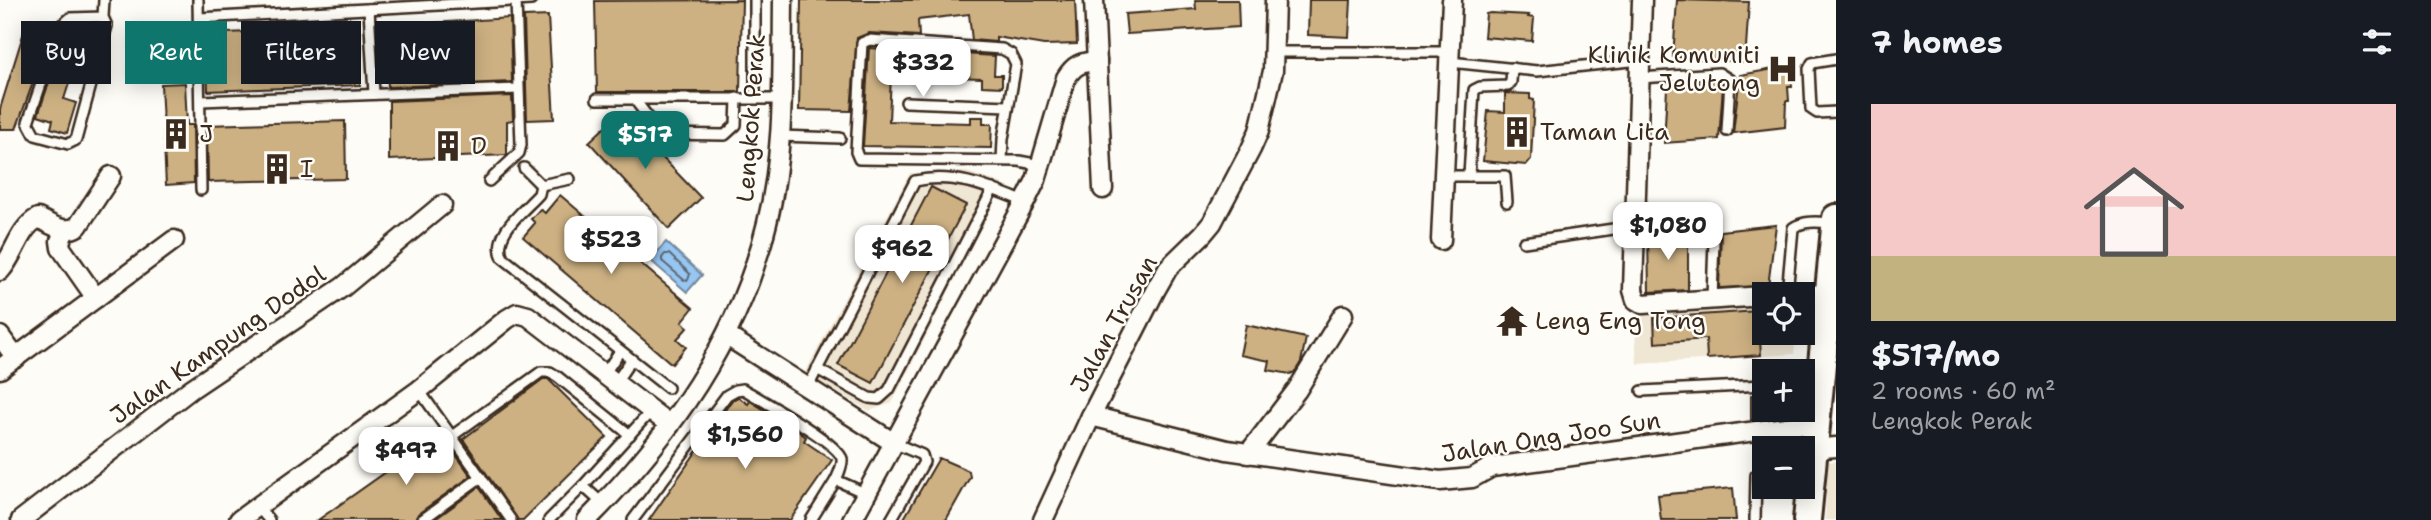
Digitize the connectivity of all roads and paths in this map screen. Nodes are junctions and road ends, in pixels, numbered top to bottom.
1 (104, 0) edge
2 (198, 0) edge
3 (516, 0) edge
4 (531, 0) edge
5 (755, 0) edge
6 (783, 0) edge
7 (1094, 0) edge
8 (1275, 0) edge
9 (1452, 0) edge
10 (1642, 0) edge
11 (369, 9) junction
12 (103, 16) junction
13 (199, 18) junction
14 (1274, 52) junction
15 (1451, 57) junction
16 (1836, 59) edge
17 (1097, 61) junction
18 (1512, 68) junction
19 (1640, 69) junction
20 (517, 89) junction
21 (374, 94) junction
22 (755, 97) junction
23 (737, 98) junction
24 (597, 99) dead end
25 (782, 99) junction
26 (635, 100) junction
27 (201, 101) junction
28 (906, 102) dead end
29 (1008, 106) junction
30 (1836, 112) edge
31 (1727, 131) dead end
32 (779, 136) junction
33 (841, 138) dead end
34 (1002, 161) junction
35 (1040, 165) junction
36 (524, 168) dead end
37 (111, 176) dead end
38 (1444, 176) junction
39 (1469, 176) junction
40 (570, 179) dead end
41 (489, 181) dead end
42 (541, 185) junction
43 (993, 189) junction
44 (1103, 189) dead end
45 (201, 190) dead end
46 (1026, 202) junction
47 (1507, 202) dead end
48 (442, 205) dead end
49 (1836, 218) edge
50 (1835, 224) edge
51 (1634, 226) junction
52 (65, 231) junction
53 (1714, 239) dead end
54 (174, 240) dead end
55 (1441, 240) dead end
56 (1524, 242) dead end
57 (0, 271) edge
58 (1788, 282) edge
59 (1832, 296) edge
60 (1752, 297) edge
61 (96, 298) junction
62 (1712, 299) junction
63 (1343, 315) dead end
64 (1815, 328) edge
65 (0, 336) edge
66 (727, 336) junction
67 (1814, 345) edge
68 (620, 351) junction
69 (16, 358) junction
70 (631, 360) junction
71 (0, 369) edge
72 (817, 369) junction
73 (610, 378) junction
74 (1752, 386) edge
75 (808, 387) junction
76 (668, 388) dead end
77 (419, 390) junction
78 (1642, 391) dead end
79 (652, 411) junction
80 (1091, 416) junction
81 (670, 425) junction
82 (630, 435) junction
83 (452, 436) junction
84 (1821, 440) edge
85 (894, 443) junction
86 (1248, 454) junction
87 (481, 477) junction
88 (836, 480) junction
89 (583, 486) junction
90 (867, 494) junction
91 (1755, 499) edge
92 (603, 504) junction
93 (263, 514) edge
94 (1048, 518) edge
95 (21, 520) edge
96 (239, 520) edge
97 (422, 520) edge
98 (511, 520) edge
99 (549, 520) edge
100 (587, 520) edge
101 (634, 520) edge
102 (811, 520) edge
103 (852, 520) edge
104 (891, 520) edge
105 (1755, 520) edge
106 (1807, 520) edge

1 - 12 lane
2 - 13 lane
3 - 4 lane
3 - 11 lane
3 - 20 lane
5 - 22 lane
6 - 25 street, Lengkok Perak
7 - 17 street
8 - 14 street, Jalan Trusan
9 - 15 street
10 - 19 street
11 - 13 lane
11 - 21 lane
12 - 12 lane
13 - 27 lane
14 - 15 lane
14 - 80 street, Jalan Trusan
15 - 18 lane
15 - 38 street
16 - 30 lane
17 - 35 street
17 - 44 street
18 - 19 lane
18 - 39 lane
19 - 31 lane
19 - 51 street
20 - 21 lane
20 - 41 lane
21 - 27 lane
22 - 23 lane
22 - 25 lane
23 - 26 lane
23 - 26 lane
24 - 26 lane
25 - 32 street, Lengkok Perak
27 - 45 lane
28 - 29 lane
29 - 34 lane
29 - 34 lane
32 - 33 lane
32 - 66 street, Lengkok Perak
34 - 35 lane
35 - 46 street
36 - 42 lane
37 - 52 street
38 - 39 lane
38 - 55 street
39 - 47 lane
40 - 42 lane
42 - 68 lane
43 - 46 lane
43 - 72 lane
43 - 72 lane
46 - 85 street
48 - 95 street, Jalan Kampung Dodol
49 - 50 main road
50 - 58 lane
50 - 59 main road
51 - 56 lane
51 - 62 street
52 - 57 street
52 - 61 street
53 - 62 lane
54 - 61 street
59 - 64 main road
60 - 62 street
61 - 69 street
63 - 86 street
65 - 69 street
66 - 75 street
66 - 81 street, Lengkok Perak
67 - 84 main road
68 - 70 lane
68 - 73 lane
69 - 71 street
70 - 73 lane
70 - 76 lane
72 - 75 lane
73 - 77 street
73 - 79 street
74 - 78 lane
75 - 85 street
77 - 83 lane
77 - 93 street
79 - 81 street
79 - 82 lane
80 - 86 street, Jalan Ong Joo Sun
80 - 94 street, Jalan Trusan
81 - 92 street, Lengkok Perak
82 - 83 lane
82 - 89 lane
83 - 87 lane
84 - 86 street, Jalan Ong Joo Sun
84 - 106 main road
85 - 90 street
85 - 104 lane
87 - 97 lane
87 - 98 lane
88 - 90 lane
88 - 101 lane
88 - 102 lane
89 - 92 lane
89 - 99 lane
90 - 103 street
91 - 105 lane
92 - 100 street, Lengkok Perak
93 - 96 street

